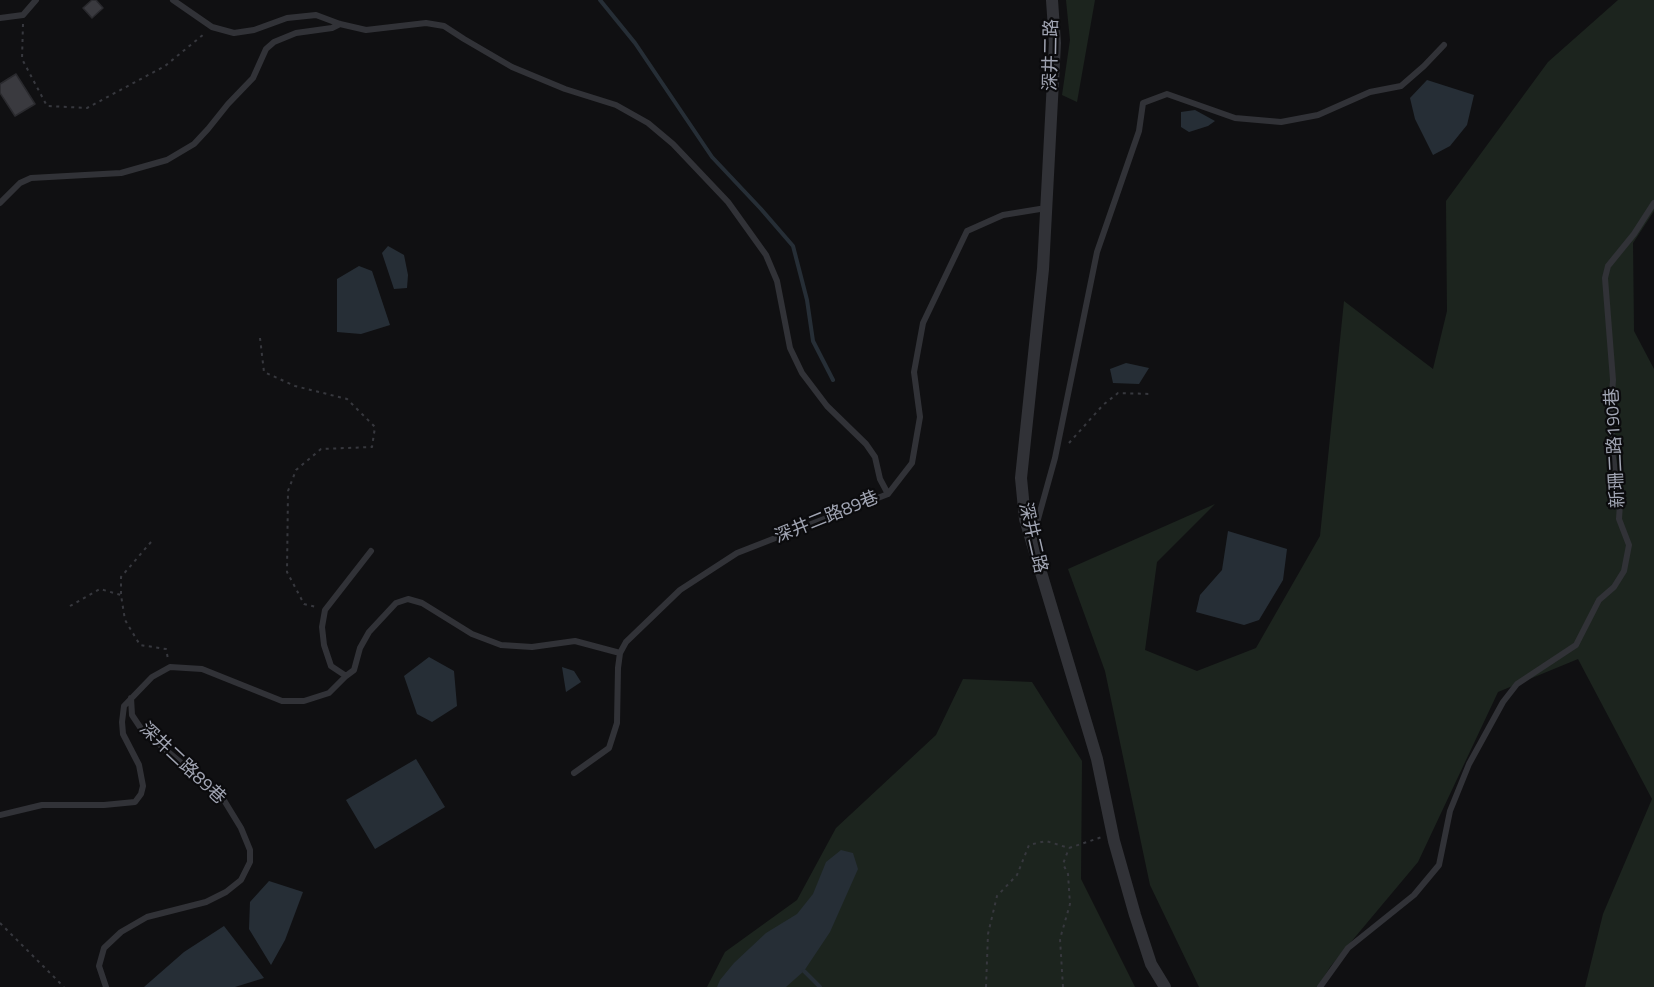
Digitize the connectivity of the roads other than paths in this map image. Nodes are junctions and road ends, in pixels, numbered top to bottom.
1 (36, 0) edge
2 (173, 0) edge
3 (1052, 0) edge
4 (0, 18) edge
5 (340, 24) junction
6 (1444, 45) dead end
7 (0, 203) edge
8 (1654, 203) edge
9 (1046, 208) junction
10 (888, 494) junction
11 (1031, 544) junction
12 (371, 551) dead end
13 (620, 653) junction
14 (346, 676) junction
15 (131, 697) junction
16 (574, 773) dead end
17 (0, 815) edge
18 (106, 987) edge
19 (1164, 987) edge
20 (1320, 987) edge

1 - 4 lane
2 - 5 lane
3 - 9 street, 深井二路
5 - 7 lane
5 - 10 lane
6 - 11 lane
8 - 20 lane, 新珊二路190巷
9 - 10 lane, 深井二路89巷
9 - 11 street, 深井二路
10 - 13 lane, 深井二路89巷
11 - 19 street, 深井二路
12 - 14 lane
13 - 14 lane
13 - 16 lane
14 - 15 lane, 深井二路89巷
15 - 17 lane, 深井二路89巷
15 - 18 lane, 深井二路89巷

